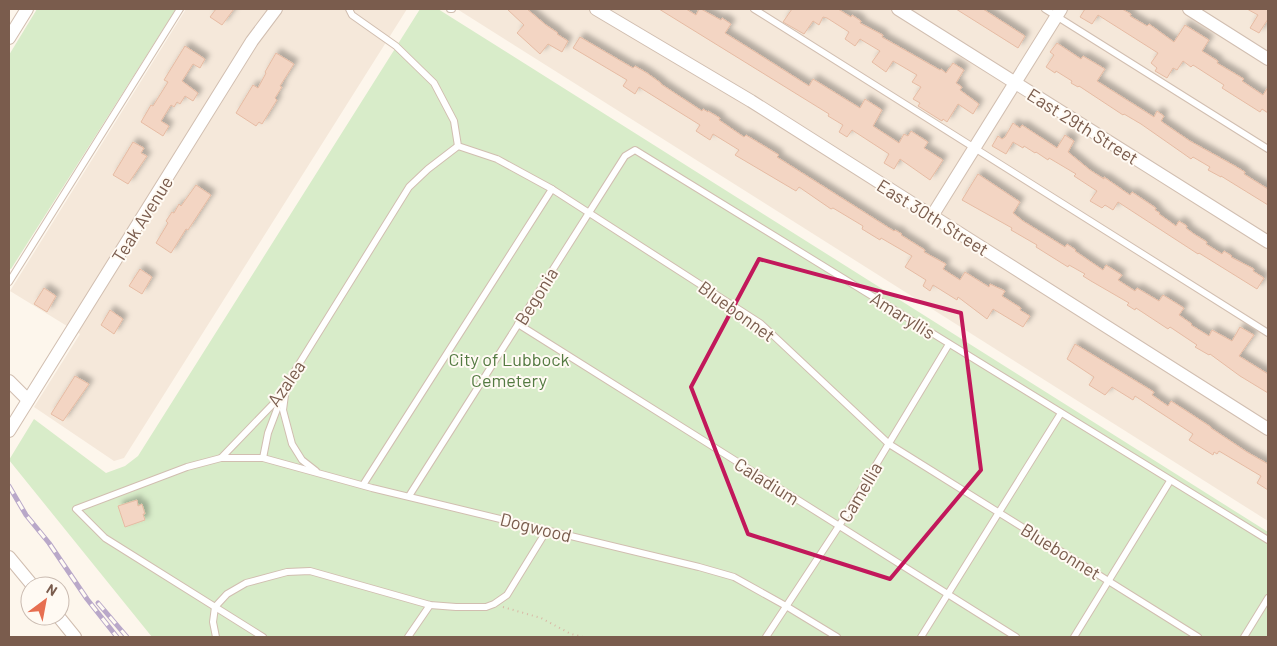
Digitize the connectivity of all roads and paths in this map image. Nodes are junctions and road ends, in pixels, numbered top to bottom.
1 (27, 9) edge
2 (180, 9) edge
3 (275, 9) edge
4 (350, 9) edge
5 (596, 9) edge
6 (754, 9) edge
7 (898, 9) edge
8 (1045, 9) edge
9 (1189, 9) edge
10 (1059, 12) edge
11 (9, 38) edge
12 (1268, 59) edge
13 (1015, 83) junction
14 (458, 146) junction
15 (974, 148) junction
16 (1268, 149) edge
17 (635, 150) joint
18 (552, 190) junction
19 (589, 212) junction
20 (932, 216) junction
21 (1268, 242) edge
22 (9, 282) edge
23 (518, 324) junction
24 (1268, 333) edge
25 (950, 344) junction
26 (9, 381) edge
27 (286, 385) junction
28 (28, 400) junction
29 (1061, 413) junction
30 (1268, 429) edge
31 (9, 431) edge
32 (889, 444) junction
33 (221, 458) junction
34 (263, 458) junction
35 (317, 472) junction
36 (1170, 481) junction
37 (363, 485) junction
38 (409, 496) junction
39 (999, 512) junction
40 (839, 526) junction
41 (547, 530) junction
42 (1268, 540) edge
43 (9, 557) edge
44 (25, 576) edge
45 (1109, 581) junction
46 (947, 594) junction
47 (1268, 598) edge
48 (494, 604) junction
49 (430, 605) junction
50 (786, 606) junction
51 (215, 607) junction
52 (66, 626) edge
53 (75, 637) edge
54 (216, 637) edge
55 (263, 637) edge
56 (408, 637) edge
57 (583, 637) edge
58 (766, 637) edge
59 (837, 637) edge
60 (921, 637) edge
61 (1016, 637) edge
62 (1074, 637) edge
63 (1198, 637) edge
64 (1244, 637) edge

1 - 11 street
2 - 22 lane
3 - 28 street, Teak Avenue
4 - 14 lane
5 - 20 street, East 30th Street
6 - 15 lane
7 - 13 street, East 29th Street
8 - 10 lane
9 - 12 street
10 - 13 street
10 - 16 lane
13 - 15 street
13 - 21 street, East 29th Street
14 - 18 lane, Bluebonnet
14 - 27 lane, Azalea
15 - 20 street
15 - 24 lane
17 - 19 lane, Begonia
17 - 25 lane, Amaryllis
18 - 19 lane, Bluebonnet
18 - 37 lane
19 - 23 lane, Begonia
19 - 32 lane, Bluebonnet
20 - 30 street, East 30th Street
23 - 38 lane, Begonia
23 - 40 lane, Caladium
25 - 29 lane, Amaryllis
25 - 32 lane, Camellia
26 - 28 street
27 - 33 lane, Azalea
27 - 34 lane
27 - 35 lane
28 - 31 street, Teak Avenue
29 - 36 lane, Amaryllis
29 - 39 lane
32 - 39 lane, Bluebonnet
32 - 40 lane, Camellia
33 - 34 lane, Dogwood
33 - 51 lane
34 - 35 lane, Dogwood
35 - 37 lane, Dogwood
36 - 42 lane, Amaryllis
36 - 45 lane
37 - 38 lane, Dogwood
38 - 41 lane, Dogwood
39 - 45 lane, Bluebonnet
39 - 46 lane
40 - 46 lane, Caladium
40 - 50 lane, Camellia
41 - 48 lane
41 - 50 lane, Dogwood
43 - 44 street
45 - 62 lane
45 - 63 lane, Bluebonnet
46 - 60 lane
46 - 61 lane, Caladium
47 - 64 lane
48 - 49 lane
48 - 57 path
49 - 51 lane
49 - 56 lane
50 - 58 lane, Camellia
50 - 59 lane, Dogwood
51 - 54 lane
51 - 55 lane
52 - 53 street

